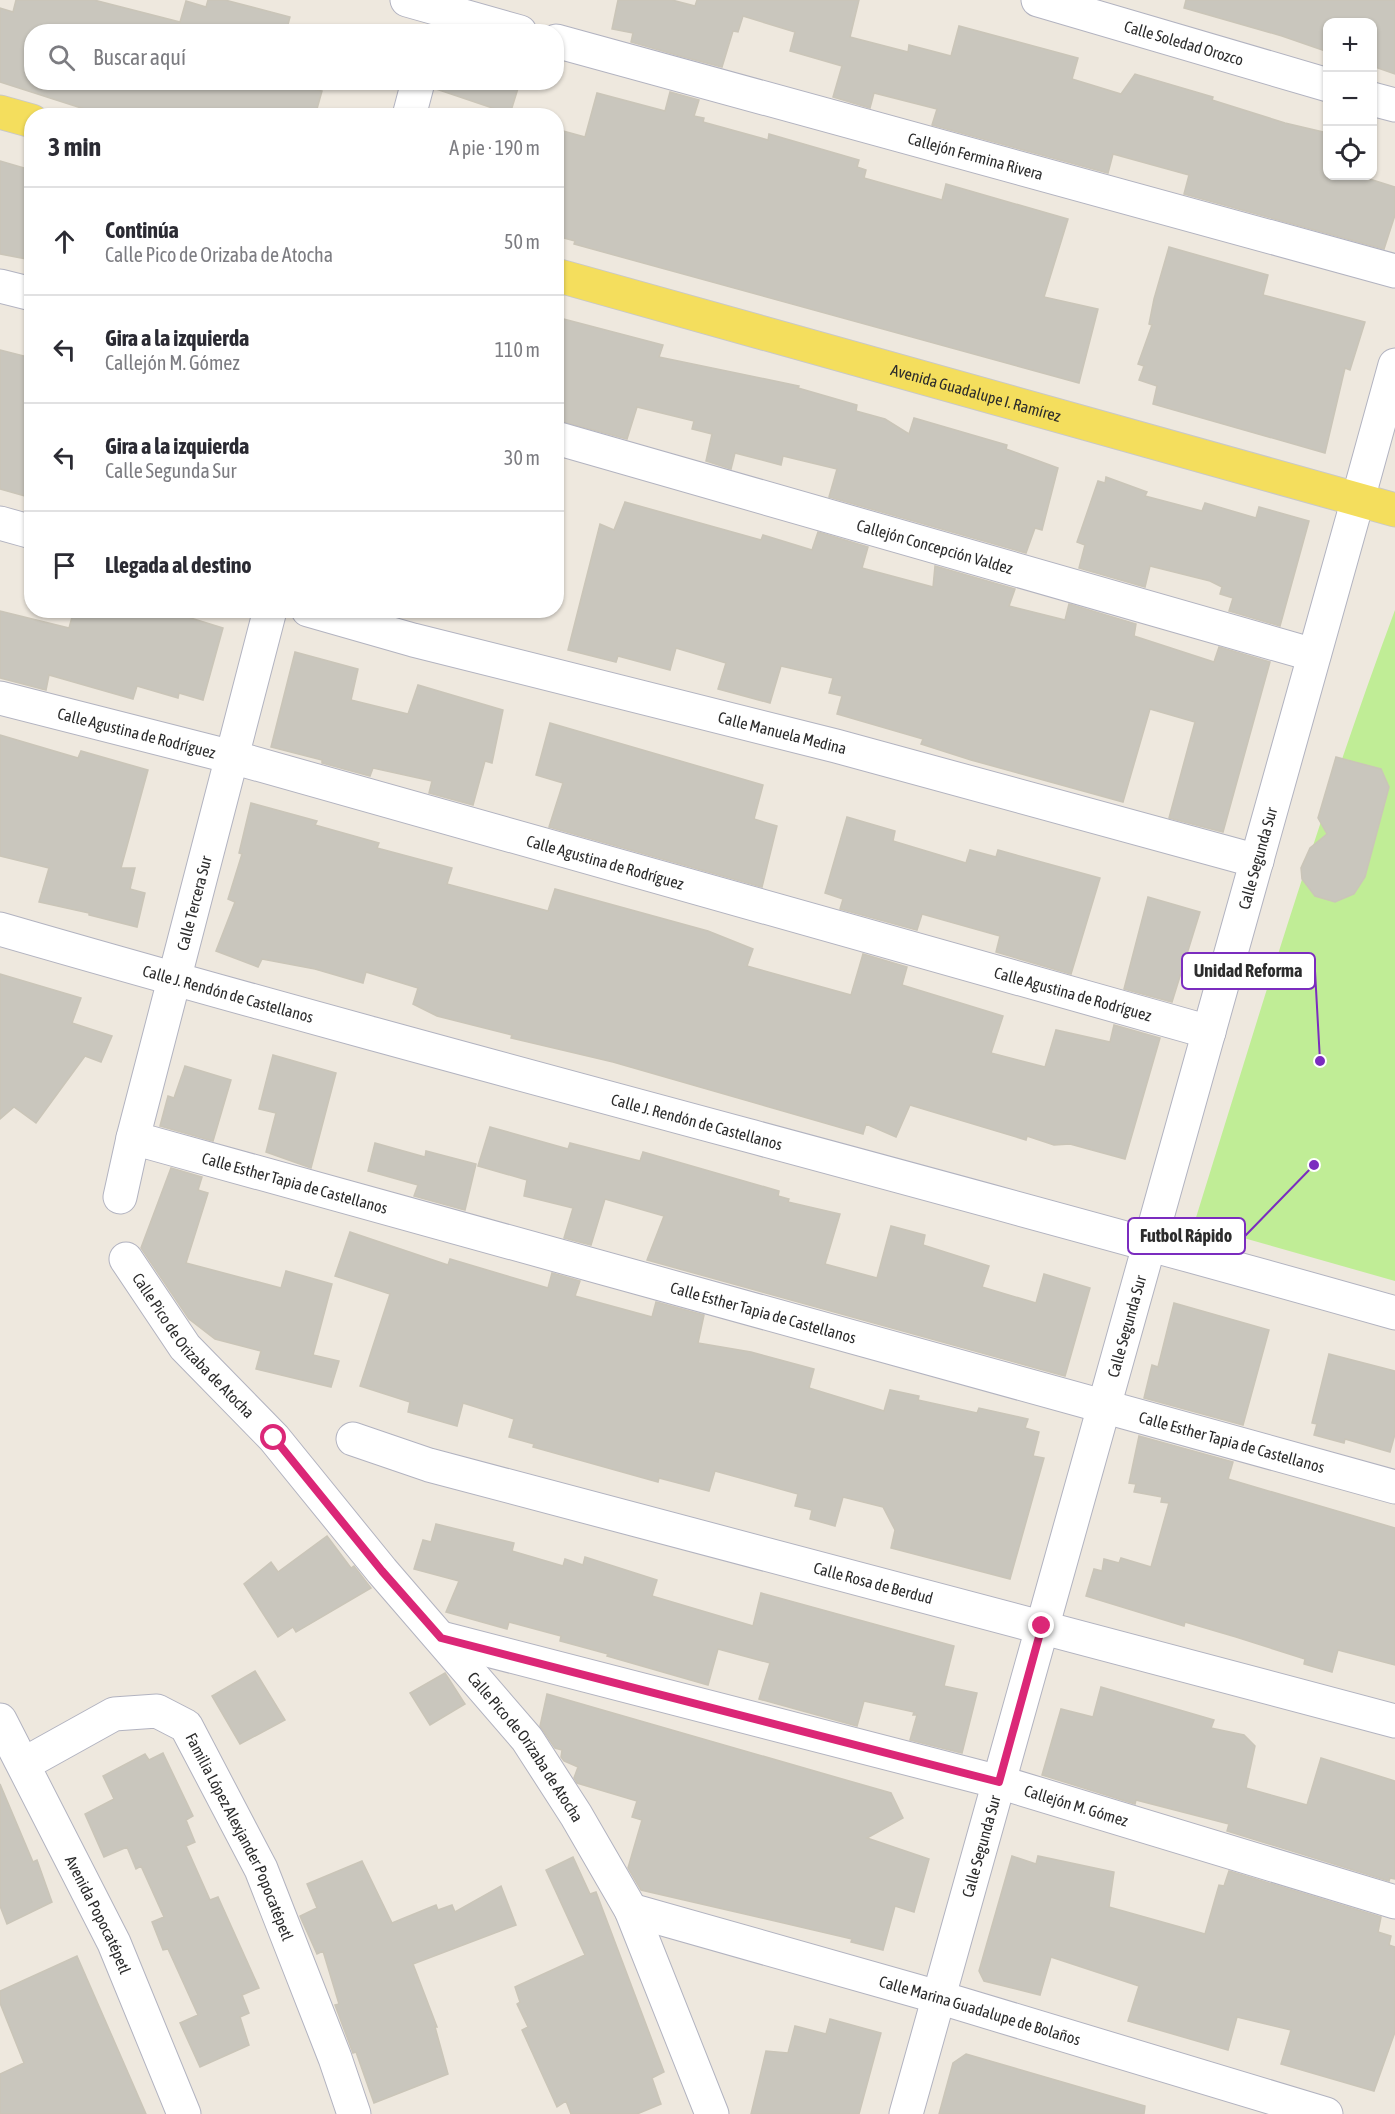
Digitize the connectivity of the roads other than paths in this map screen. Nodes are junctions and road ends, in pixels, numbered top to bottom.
1 (407, 0) edge
2 (1038, 0) edge
3 (437, 14) edge
4 (483, 24) edge
5 (564, 43) edge
6 (1323, 84) edge
7 (416, 90) edge
8 (1377, 100) edge
9 (1395, 105) edge
10 (411, 108) edge
11 (0, 112) edge
12 (24, 119) edge
13 (1395, 270) edge
14 (564, 277) edge
15 (0, 286) edge
16 (24, 292) edge
17 (1395, 365) edge
18 (564, 440) edge
19 (1358, 499) junction
20 (1395, 510) edge
21 (0, 523) edge
22 (24, 530) edge
23 (268, 618) edge
24 (337, 618) edge
25 (1314, 655) junction
26 (0, 698) edge
27 (232, 757) junction
28 (1257, 861) junction
29 (0, 929) edge
30 (174, 980) junction
31 (1209, 1032) junction
32 (133, 1137) junction
33 (120, 1197) dead end
34 (1149, 1243) junction
35 (126, 1259) dead end
36 (1395, 1313) edge
37 (1104, 1407) junction
38 (353, 1439) dead end
39 (1395, 1487) edge
40 (1042, 1626) junction
41 (441, 1638) junction
42 (0, 1720) edge
43 (1395, 1721) edge
44 (24, 1764) junction
45 (999, 1782) junction
46 (1395, 1902) edge
47 (631, 1910) junction
48 (938, 1997) junction
49 (184, 2114) edge
50 (354, 2114) edge
51 (712, 2114) edge
52 (906, 2114) edge
53 (1326, 2114) edge

1 - 3 street
2 - 6 street, Calle Soledad Orozco
3 - 4 street
5 - 13 street, Callejón Fermina Rivera
7 - 10 street
8 - 9 street
11 - 12 main road
14 - 19 main road, Avenida Guadalupe I. Ramírez
15 - 16 street
17 - 19 street, Calle Segunda Sur
18 - 25 street, Callejón Concepción Valdez
19 - 20 main road, Avenida Guadalupe I. Ramírez
19 - 25 street, Calle Segunda Sur
21 - 22 street
23 - 27 street, Calle Tercera Sur
24 - 28 street, Calle Manuela Medina
25 - 28 street, Calle Segunda Sur
26 - 27 street, Calle Agustina de Rodríguez
27 - 30 street, Calle Tercera Sur
27 - 31 street, Calle Agustina de Rodríguez
28 - 31 street, Calle Segunda Sur
29 - 30 street, Calle J. Rendón de Castellanos
30 - 32 street, Calle Tercera Sur
30 - 34 street, Calle J. Rendón de Castellanos
31 - 34 street, Calle Segunda Sur
32 - 33 street, Calle Tercera Sur
32 - 37 street, Calle Esther Tapia de Castellanos
34 - 36 street, Calle J. Rendón de Castellanos
34 - 37 street, Calle Segunda Sur
35 - 41 street, Calle Pico de Orizaba de Atocha
37 - 39 street, Calle Esther Tapia de Castellanos
37 - 40 street, Calle Segunda Sur
38 - 40 street, Calle Rosa de Berdud
40 - 43 street, Calle Rosa de Berdud
40 - 45 street, Calle Segunda Sur
41 - 45 street, Callejón M. Gómez
41 - 47 street, Calle Pico de Orizaba de Atocha
42 - 44 street, Avenida Popocatépetl
44 - 49 street, Avenida Popocatépetl
44 - 50 street, Familia López Alexjander Popocatépetl
45 - 46 street, Callejón M. Gómez
45 - 48 street, Calle Segunda Sur
47 - 48 street, Calle Marina Guadalupe de Bolaños
47 - 51 street, Calle Pico de Orizaba de Atocha
48 - 52 street, Calle Segunda Sur
48 - 53 street, Calle Marina Guadalupe de Bolaños

